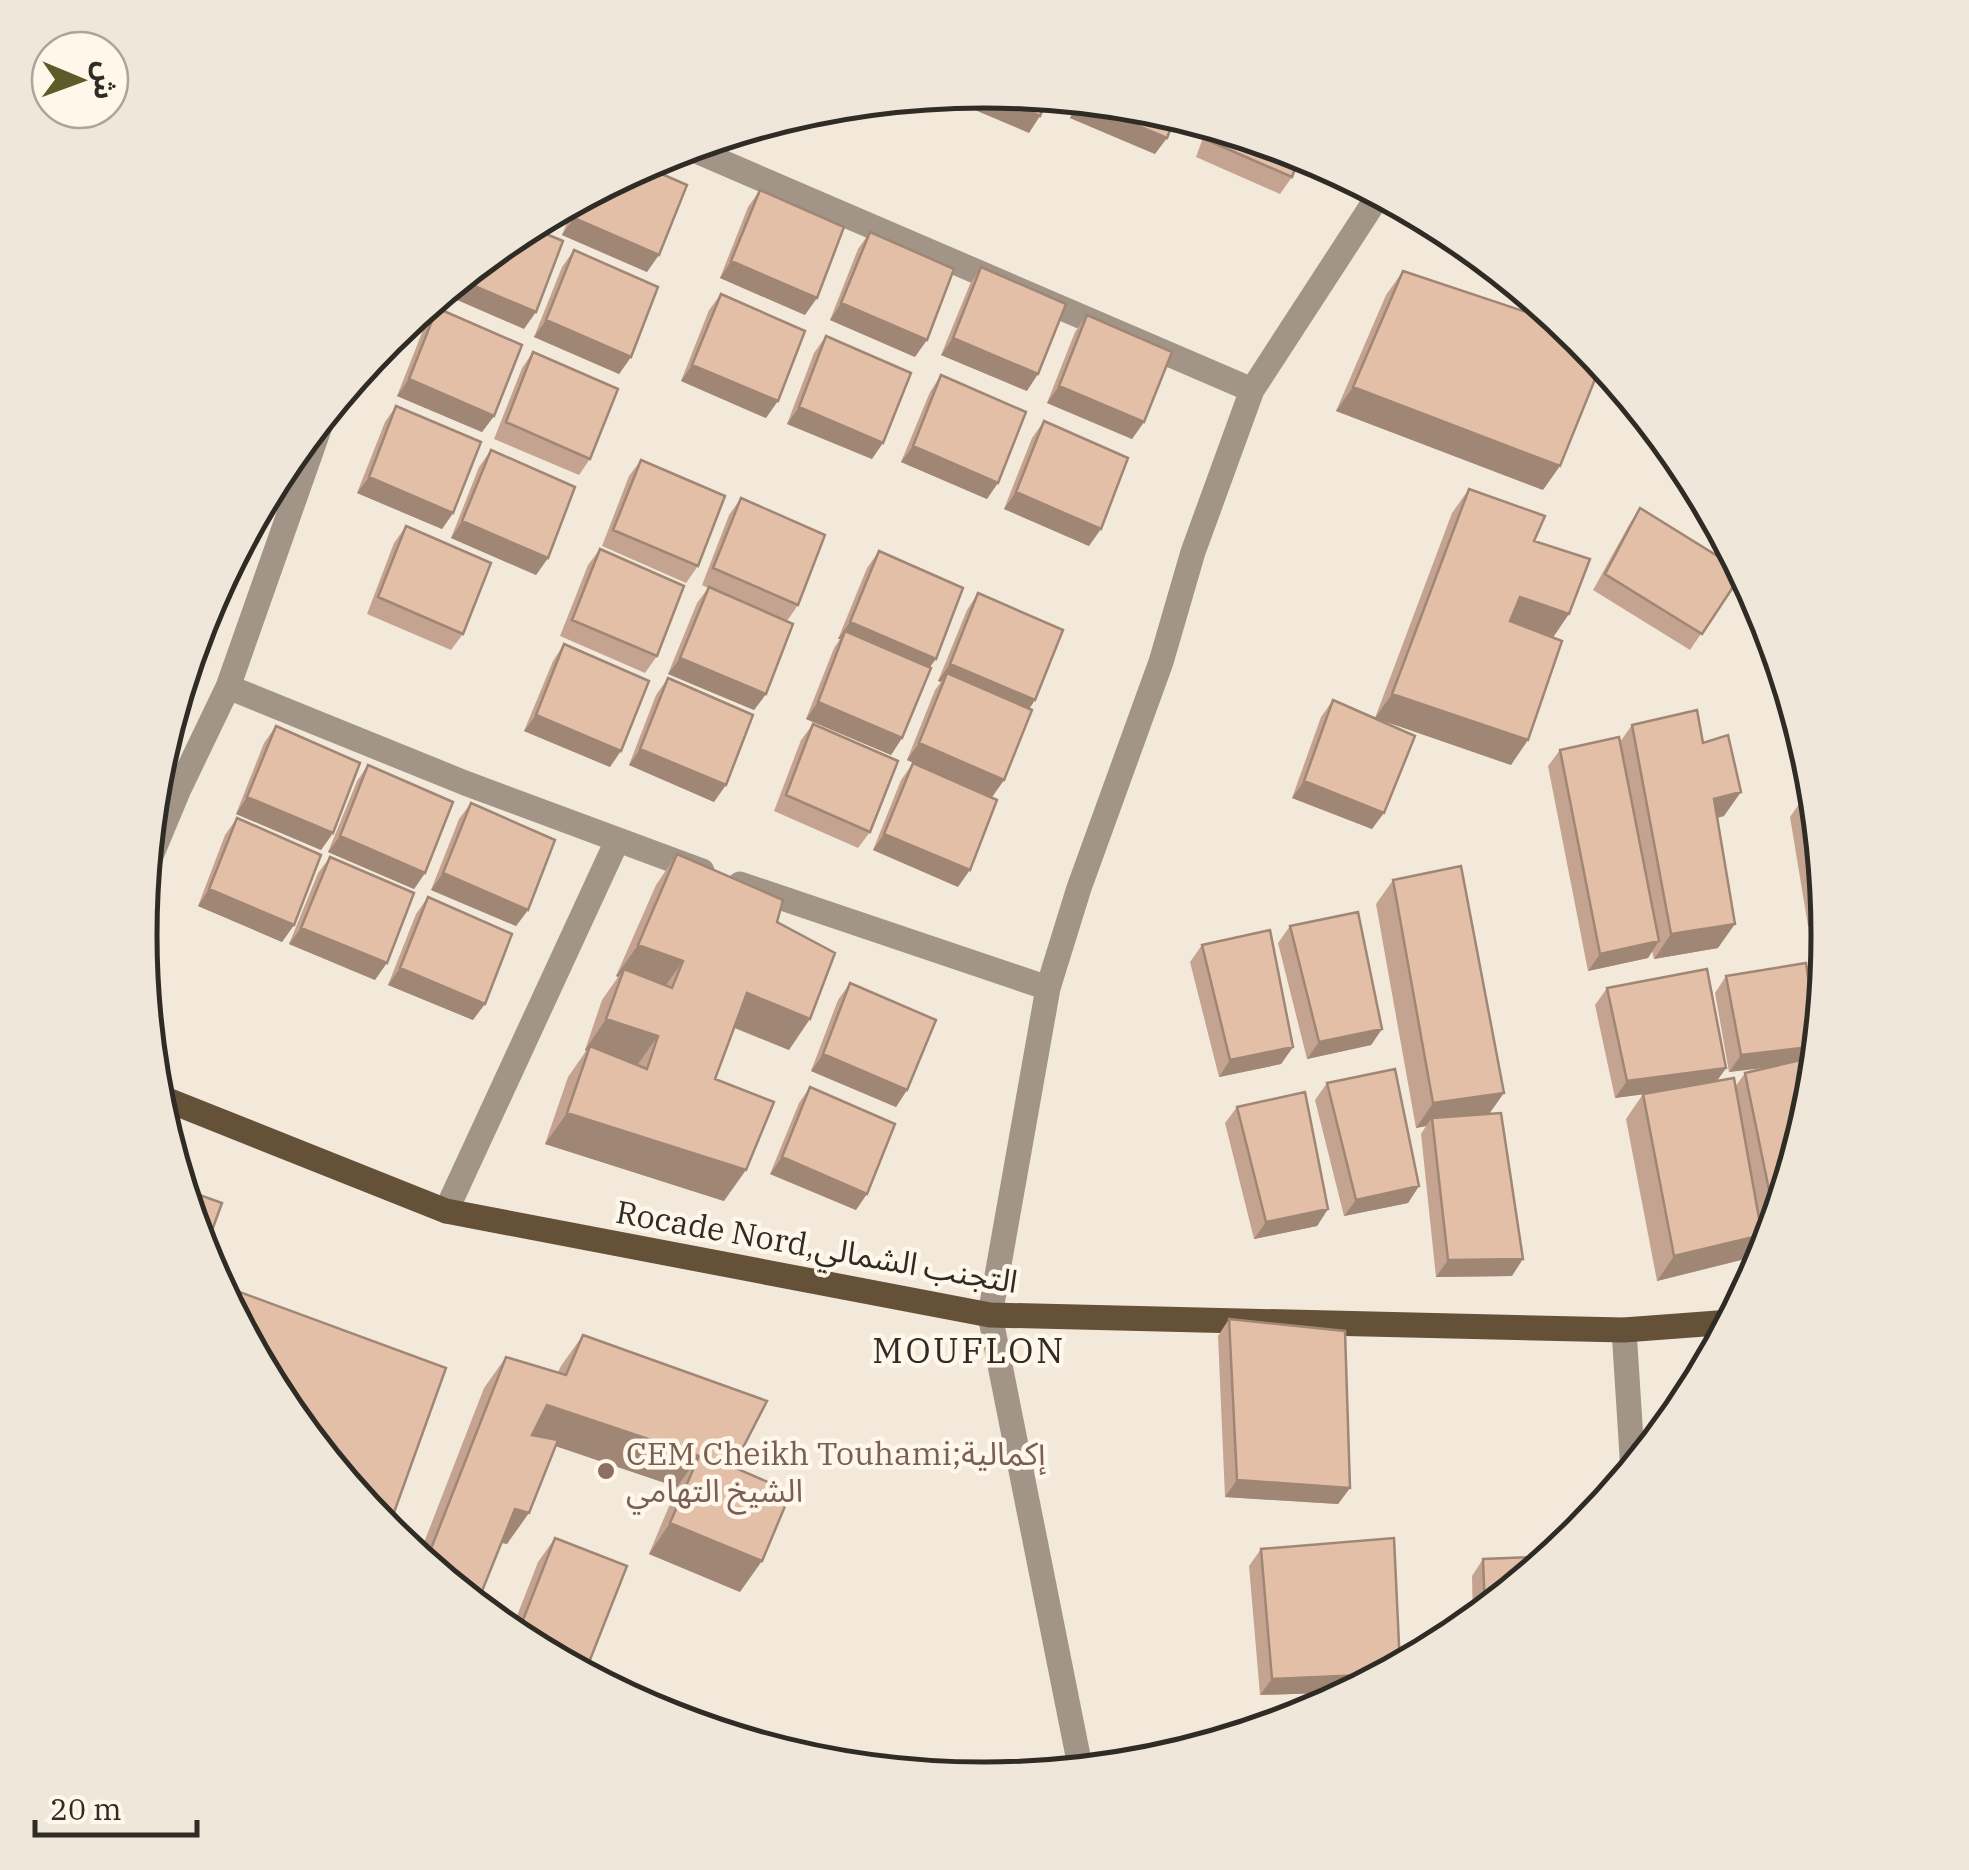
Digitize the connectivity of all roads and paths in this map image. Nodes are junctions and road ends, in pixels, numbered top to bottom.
1 (708, 155) edge
2 (1372, 205) edge
3 (1252, 390) junction
4 (311, 455) edge
5 (228, 687) junction
6 (165, 823) edge
7 (616, 841) junction
8 (1048, 988) junction
9 (175, 1103) edge
10 (446, 1211) junction
11 (990, 1315) junction
12 (1715, 1323) edge
13 (1624, 1330) junction
14 (1631, 1451) edge
15 (1077, 1757) edge

1 - 3 street
2 - 3 street
3 - 8 street
4 - 5 street
5 - 6 street
5 - 7 street
7 - 8 street
7 - 10 street
8 - 11 street
9 - 10 main road, Rocade Nord,التجنب الشمالي
10 - 11 main road, Rocade Nord,التجنب الشمالي
11 - 13 main road, Rocade Nord,التجنب الشمالي
11 - 15 street
12 - 13 main road, Rocade Nord,التجنب الشمالي
13 - 14 street

